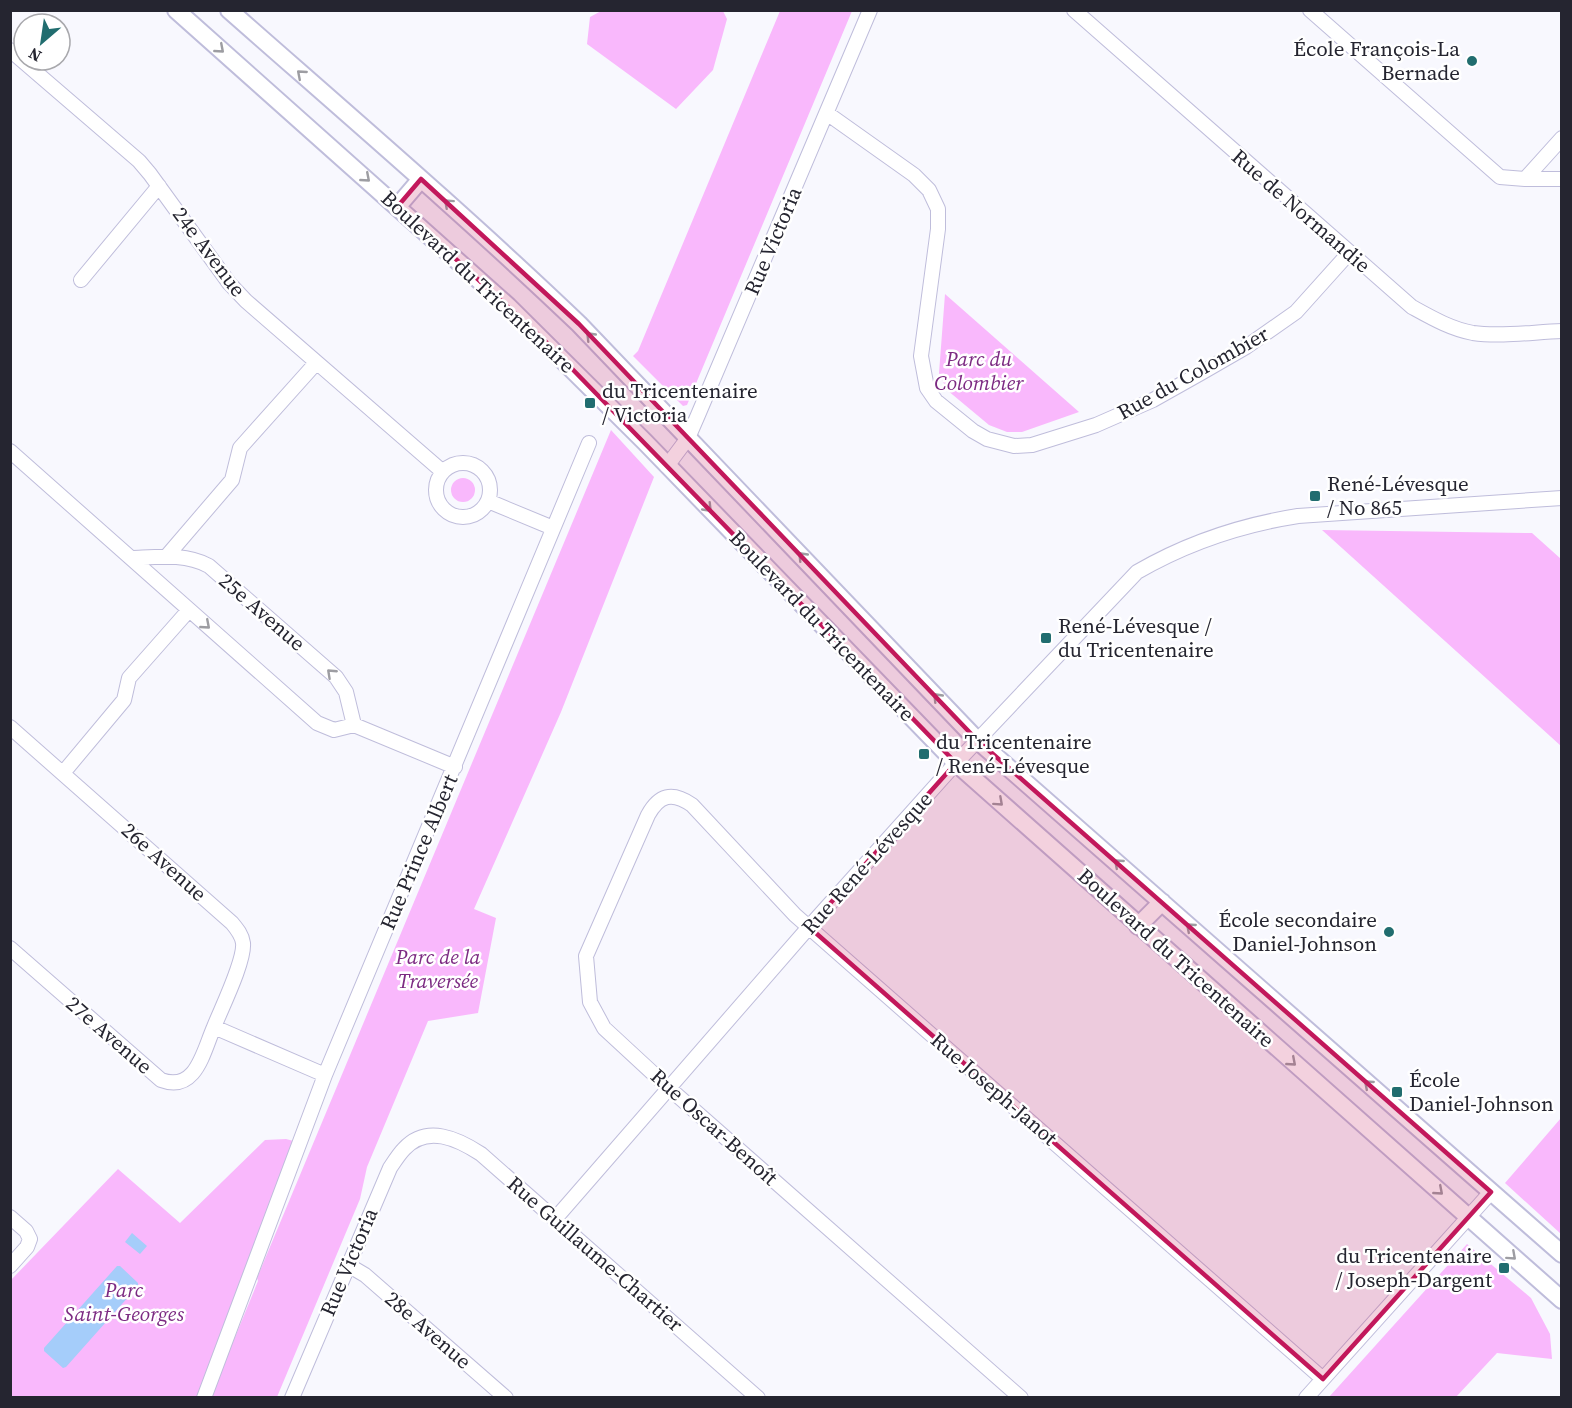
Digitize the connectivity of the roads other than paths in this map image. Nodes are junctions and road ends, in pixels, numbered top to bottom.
1 (176, 10) edge
2 (229, 10) edge
3 (870, 10) edge
4 (1074, 10) edge
5 (1310, 10) edge
6 (10, 50) edge
7 (828, 114) junction
8 (1562, 138) edge
9 (421, 179) junction
10 (1525, 179) junction
11 (1562, 179) edge
12 (159, 186) junction
13 (398, 206) junction
14 (1349, 253) junction
15 (81, 280) dead end
16 (1562, 331) edge
17 (316, 363) junction
18 (688, 438) junction
19 (589, 443) dead end
20 (10, 451) edge
21 (667, 466) junction
22 (443, 472) junction
23 (1562, 498) edge
24 (488, 501) junction
25 (553, 528) junction
26 (166, 556) junction
27 (131, 558) junction
28 (189, 610) junction
29 (354, 725) junction
30 (10, 727) edge
31 (977, 740) junction
32 (956, 763) junction
33 (455, 767) junction
34 (63, 773) junction
35 (672, 796) joint
36 (1162, 902) junction
37 (1138, 926) junction
38 (809, 927) junction
39 (10, 948) edge
40 (214, 1027) junction
41 (325, 1075) junction
42 (670, 1089) junction
43 (422, 1138) joint
44 (1491, 1192) junction
45 (10, 1217) edge
46 (1469, 1217) junction
47 (555, 1219) junction
48 (1562, 1254) edge
49 (348, 1265) junction
50 (10, 1266) edge
51 (1562, 1300) edge
52 (1323, 1378) junction
53 (204, 1398) edge
54 (292, 1398) edge
55 (506, 1398) edge
56 (758, 1398) edge
57 (1021, 1398) edge
58 (1306, 1398) edge

1 -> 13 street, Boulevard du Tricentenaire
9 -> 2 street, Boulevard du Tricentenaire
3 - 7 street, Rue Victoria
4 - 14 street, Rue de Normandie
5 - 10 street
6 - 12 street, 24e Avenue
7 - 14 street, Rue du Colombier
7 - 18 street, Rue Victoria
8 - 10 street
9 - 13 street
18 -> 9 street, Boulevard du Tricentenaire
10 - 11 street
12 - 15 street
12 - 17 street, 24e Avenue
13 - 21 street, Boulevard du Tricentenaire
14 - 16 street, Rue de Normandie
17 - 22 street, 24e Avenue
17 - 26 street
18 - 21 street, Rue Victoria
31 -> 18 street, Boulevard du Tricentenaire
19 - 25 street, Rue Prince Albert
20 - 27 street
21 -> 32 street, Boulevard du Tricentenaire
22 - 24 street
22 - 24 street
23 - 31 street, Rue René-Lévesque
24 - 25 street
25 - 33 street, Rue Prince Albert
26 - 27 street, 25e Avenue
29 -> 26 street, 25e Avenue
27 - 28 street
28 -> 29 street
28 - 34 street
29 - 33 street
30 - 34 street, 26e Avenue
31 - 32 street, Rue René-Lévesque
36 -> 31 street, Boulevard du Tricentenaire
32 -> 37 street, Boulevard du Tricentenaire
32 - 38 street, Rue René-Lévesque
33 - 41 street, Rue Prince Albert
34 - 40 street, 26e Avenue
35 - 38 street, Rue Joseph-Janot
35 - 42 street, Rue Oscar-Benoît
36 - 37 street
44 -> 36 street, Boulevard du Tricentenaire
37 -> 46 street, Boulevard du Tricentenaire
38 - 42 street, Rue René-Lévesque
38 - 52 street, Rue Joseph-Janot
39 - 40 street, 27e Avenue
40 - 41 street
41 - 53 street, Rue Prince Albert
42 - 47 street, Rue René-Lévesque
42 - 57 street, Rue Oscar-Benoît
43 - 47 street, Rue Guillaume-Chartier
43 - 49 street, Rue Victoria
44 - 46 street
44 - 48 street, Boulevard du Tricentenaire
45 - 50 street
46 -> 51 street, Boulevard du Tricentenaire
46 - 52 street
47 - 56 street, Rue Guillaume-Chartier
49 - 54 street, Rue Victoria
49 - 55 street, 28e Avenue
52 - 58 street

